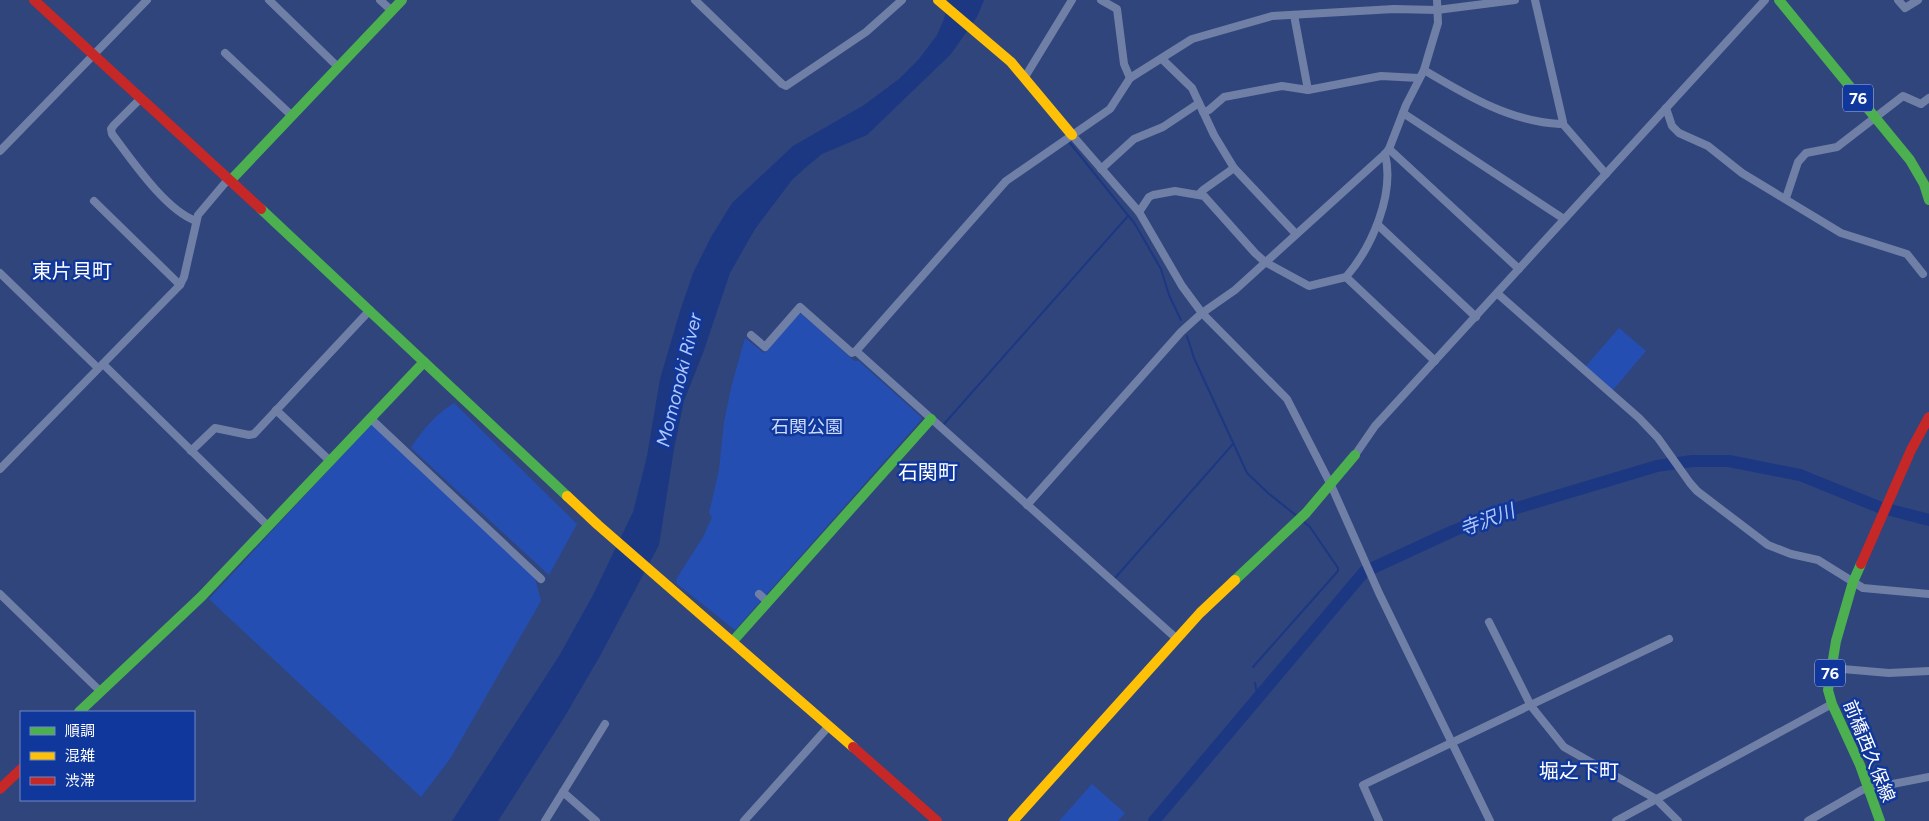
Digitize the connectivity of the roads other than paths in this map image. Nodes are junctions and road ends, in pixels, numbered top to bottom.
1 (34, 0) edge
2 (147, 0) edge
3 (269, 0) edge
4 (380, 0) edge
5 (402, 0) edge
6 (695, 0) edge
7 (902, 0) edge
8 (938, 0) edge
9 (1072, 0) edge
10 (1101, 0) edge
11 (1437, 0) edge
12 (1515, 0) edge
13 (1535, 0) edge
14 (1764, 0) edge
15 (1779, 0) edge
16 (1898, 0) edge
17 (1918, 0) edge
18 (1437, 10) junction
19 (392, 11) junction
20 (1294, 15) junction
21 (225, 53) dead end
22 (94, 56) junction
23 (1162, 58) junction
24 (338, 67) junction
25 (1424, 70) junction
26 (1025, 78) junction
27 (1130, 78) junction
28 (1419, 78) junction
29 (1308, 90) junction
30 (141, 98) junction
31 (1929, 98) edge
32 (1199, 103) junction
33 (1666, 108) junction
34 (1203, 112) junction
35 (1403, 113) junction
36 (291, 116) junction
37 (1876, 118) junction
38 (1562, 123) junction
39 (1072, 134) junction
40 (0, 151) edge
41 (1387, 151) junction
42 (1234, 168) junction
43 (1101, 169) junction
44 (1606, 174) junction
45 (1925, 175) edge
46 (231, 180) junction
47 (1199, 194) junction
48 (1786, 198) junction
49 (1929, 200) edge
50 (94, 201) dead end
51 (1139, 212) junction
52 (1564, 220) junction
53 (196, 221) junction
54 (1378, 225) junction
55 (1296, 234) junction
56 (1265, 262) junction
57 (1520, 268) junction
58 (0, 273) edge
59 (1923, 274) dead end
60 (1346, 277) junction
61 (180, 285) junction
62 (1498, 294) junction
63 (370, 310) junction
64 (1202, 313) junction
65 (1476, 317) junction
66 (751, 335) dead end
67 (856, 351) junction
68 (1435, 361) junction
69 (424, 362) junction
70 (100, 366) junction
71 (276, 410) junction
72 (1929, 417) edge
73 (370, 418) junction
74 (931, 419) junction
75 (191, 451) junction
76 (1355, 455) joint
77 (330, 461) junction
78 (0, 469) edge
79 (1331, 486) junction
80 (1027, 505) junction
81 (268, 526) junction
82 (541, 579) dead end
83 (1853, 582) junction
84 (0, 594) edge
85 (759, 594) dead end
86 (1929, 594) edge
87 (768, 602) junction
88 (1490, 622) dead end
89 (1177, 639) junction
90 (1669, 639) dead end
91 (733, 641) junction
92 (1831, 668) junction
93 (1929, 671) edge
94 (100, 691) junction
95 (1832, 704) junction
96 (1531, 706) junction
97 (80, 711) edge
98 (605, 724) dead end
99 (829, 726) junction
100 (1451, 742) junction
101 (20, 769) edge
102 (1929, 777) edge
103 (0, 789) edge
104 (1870, 789) junction
105 (563, 792) junction
106 (1656, 799) junction
107 (545, 821) edge
108 (596, 821) edge
109 (744, 821) edge
110 (936, 821) edge
111 (1013, 821) edge
112 (1379, 821) edge
113 (1490, 821) edge
114 (1616, 821) edge
115 (1678, 821) edge
116 (1808, 821) edge
117 (1880, 821) edge

1 - 22 street
2 - 22 street
3 - 24 street
4 - 19 street
5 - 19 street
6 - 7 street
8 - 26 street
9 - 26 street
10 - 27 street
11 - 18 street
12 - 18 street
13 - 38 street
14 - 33 street
15 - 37 street, 76
16 - 17 street
18 - 20 street
18 - 25 street
19 - 24 street
20 - 23 street
20 - 29 street
21 - 36 street
22 - 30 street
22 - 40 street
23 - 27 street
23 - 32 street
24 - 36 street
25 - 28 street
25 - 38 street
26 - 39 street
27 - 39 street
28 - 29 street
28 - 35 street
29 - 34 street
30 - 46 street
30 - 53 street
31 - 37 street
32 - 34 street
32 - 43 street
33 - 44 street
33 - 48 street
34 - 42 street
35 - 41 street
35 - 52 street
36 - 46 street
37 - 45 street, 76
37 - 48 street
38 - 44 street
39 - 43 street
39 - 67 street
41 - 54 street
41 - 55 street
41 - 57 street
42 - 47 street
42 - 55 street
43 - 51 street
44 - 52 street
45 - 49 street, 76
46 - 53 street
46 - 63 street
47 - 51 street
47 - 56 street
48 - 59 street
50 - 61 street
51 - 64 street
52 - 57 street
53 - 61 street
54 - 60 street
54 - 65 street
55 - 56 street
56 - 60 street
56 - 64 street
57 - 62 street
58 - 70 street
60 - 68 street
61 - 70 street
62 - 65 street
62 - 83 street
63 - 69 street
63 - 71 street
64 - 79 street
64 - 80 street
65 - 68 street
66 - 67 street
67 - 74 street
68 - 76 street
69 - 73 street
69 - 91 street
70 - 75 street
70 - 78 street
71 - 75 street
71 - 77 street
72 - 83 street, 前橋西久保線 / 76
73 - 77 street
73 - 82 street
74 - 80 street
74 - 87 street
75 - 81 street
76 - 79 street
77 - 81 street
79 - 89 street
79 - 100 street
80 - 89 street
81 - 94 street
83 - 86 street
83 - 92 street, 前橋西久保線 / 76
84 - 94 street
85 - 87 street
87 - 91 street
88 - 96 street
89 - 111 street
90 - 96 street
91 - 99 street
92 - 93 street
92 - 95 street, 前橋西久保線 / 76
94 - 97 street
95 - 104 street, 前橋西久保線 / 76
95 - 106 street
96 - 100 street
96 - 106 street
98 - 105 street
99 - 109 street
99 - 110 street
100 - 112 street
100 - 113 street
101 - 103 street
102 - 104 street
104 - 116 street
104 - 117 street, 前橋西久保線 / 76
105 - 107 street
105 - 108 street
106 - 114 street
106 - 115 street

